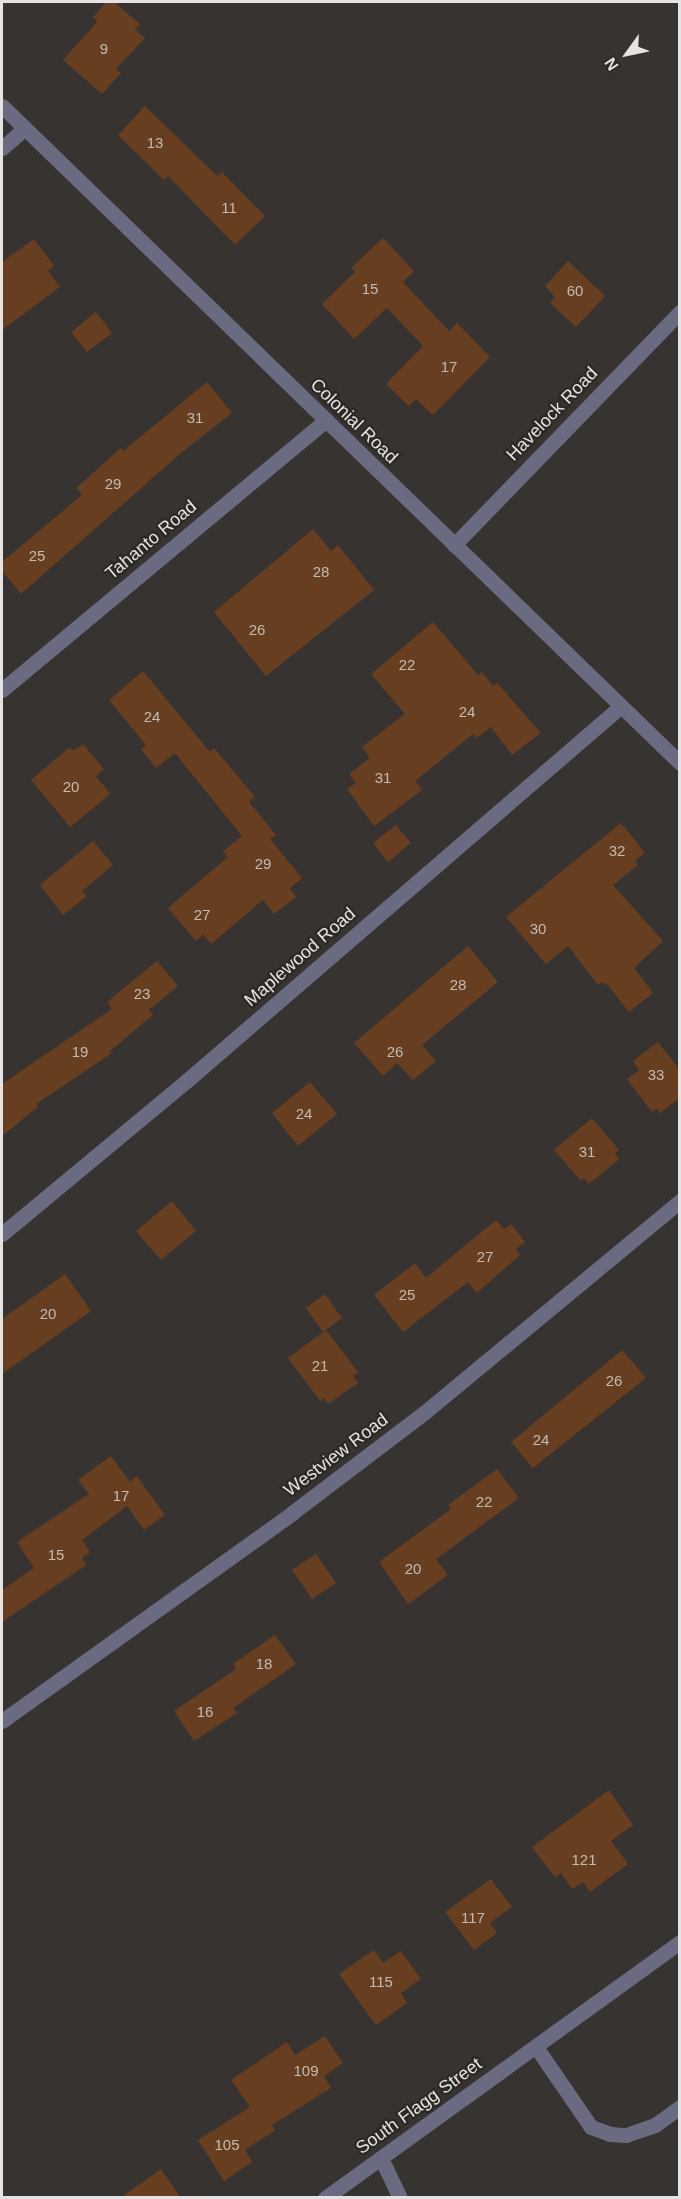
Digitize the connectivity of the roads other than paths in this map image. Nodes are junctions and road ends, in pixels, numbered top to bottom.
1 (2, 106) edge
2 (25, 128) junction
3 (2, 148) edge
4 (680, 312) edge
5 (326, 420) junction
6 (454, 545) junction
7 (2, 690) edge
8 (621, 706) junction
9 (680, 763) edge
10 (680, 1201) edge
11 (2, 1234) edge
12 (2, 1721) edge
13 (680, 1942) edge
14 (536, 2046) junction
15 (680, 2107) edge
16 (381, 2158) junction
17 (325, 2198) edge
18 (400, 2198) edge

1 - 2 street, Colonial Road
2 - 3 street
2 - 5 street, Colonial Road
4 - 6 street, Havelock Road
5 - 6 street, Colonial Road
5 - 7 street, Tahanto Road
6 - 8 street, Colonial Road
8 - 9 street, Colonial Road
8 - 11 street, Maplewood Road
10 - 12 street, Westview Road
13 - 14 street, South Flagg Street
14 - 15 street
14 - 16 street, South Flagg Street
16 - 17 street, South Flagg Street
16 - 18 street

